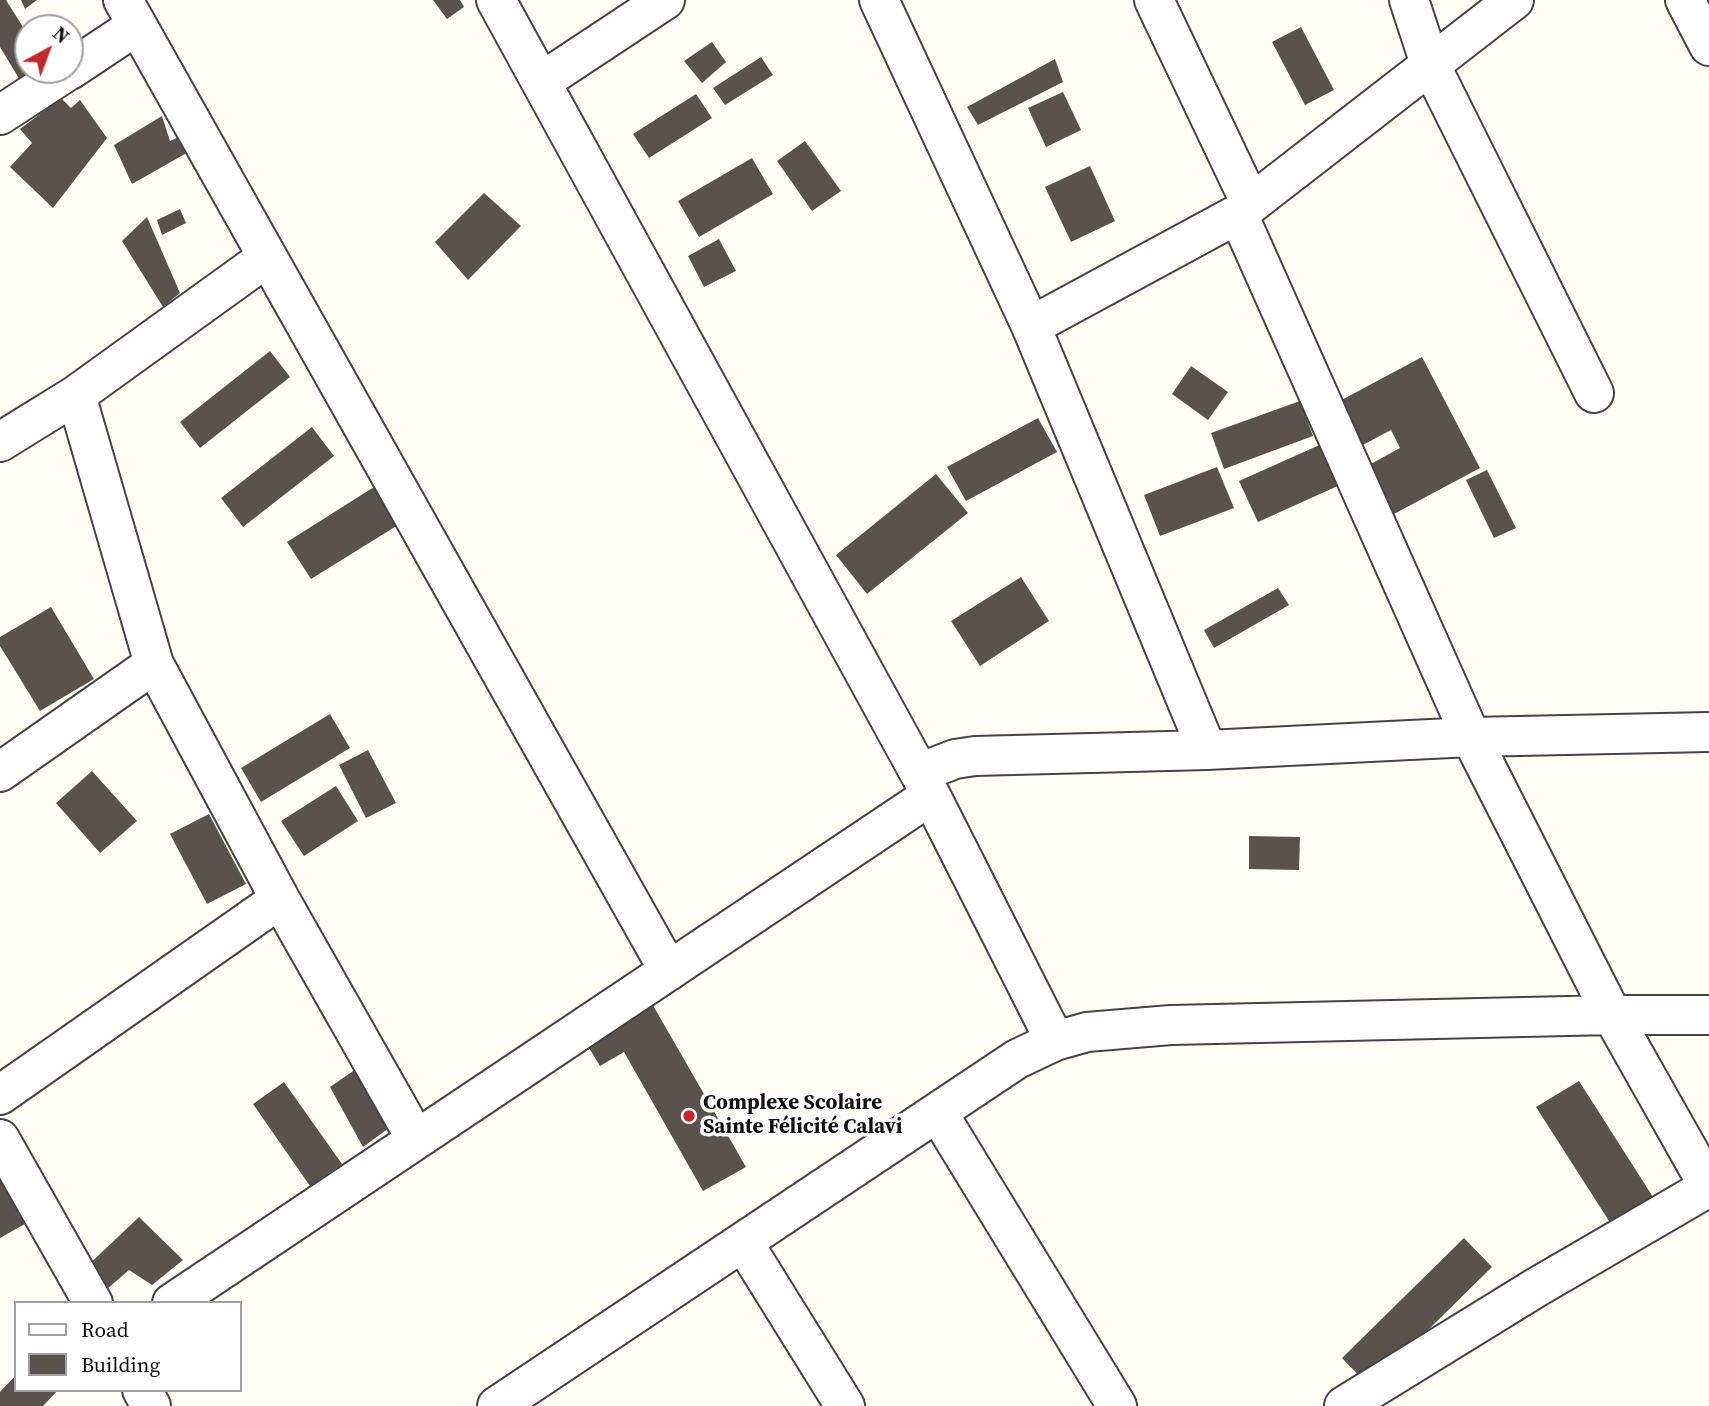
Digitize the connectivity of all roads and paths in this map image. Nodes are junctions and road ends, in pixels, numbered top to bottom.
1 (496, 0) edge
2 (665, 0) edge
3 (879, 0) edge
4 (1154, 0) edge
5 (1409, 0) edge
6 (1514, 0) edge
7 (1685, 0) edge
8 (129, 13) edge
9 (1709, 46) edge
10 (84, 56) edge
11 (1430, 64) junction
12 (541, 82) junction
13 (48, 84) edge
14 (0, 115) edge
15 (1244, 209) junction
16 (266, 258) junction
17 (1031, 326) junction
18 (1594, 393) dead end
19 (76, 395) junction
20 (0, 442) edge
21 (153, 664) junction
22 (1709, 732) edge
23 (1471, 737) junction
24 (1206, 750) junction
25 (0, 772) edge
26 (925, 786) junction
27 (280, 899) junction
28 (669, 971) junction
29 (1612, 1015) junction
30 (1709, 1015) edge
31 (1055, 1041) junction
32 (0, 1095) edge
33 (938, 1113) junction
34 (0, 1139) edge
35 (416, 1139) junction
36 (1709, 1187) edge
37 (743, 1242) junction
38 (92, 1301) edge
39 (175, 1301) edge
40 (513, 1402) edge
41 (845, 1406) edge
42 (1117, 1406) edge
43 (1344, 1406) edge

1 - 12 street
2 - 12 street
3 - 17 street
4 - 15 street
5 - 11 street
6 - 11 street
7 - 9 street
8 - 10 street
8 - 16 street
11 - 15 street
11 - 18 street
12 - 26 street
13 - 14 street
15 - 17 street
15 - 23 street
16 - 19 street
16 - 28 street
17 - 24 street
19 - 20 street
19 - 21 street
21 - 25 street
21 - 27 street
22 - 23 street
23 - 24 street
23 - 29 street
24 - 26 street
26 - 28 street
26 - 31 street
27 - 32 street
27 - 35 street
28 - 35 street
29 - 30 street
29 - 31 street
29 - 36 street
31 - 33 street
33 - 37 street
33 - 42 street
34 - 38 street
35 - 39 street
36 - 43 street
37 - 40 street
37 - 41 street

